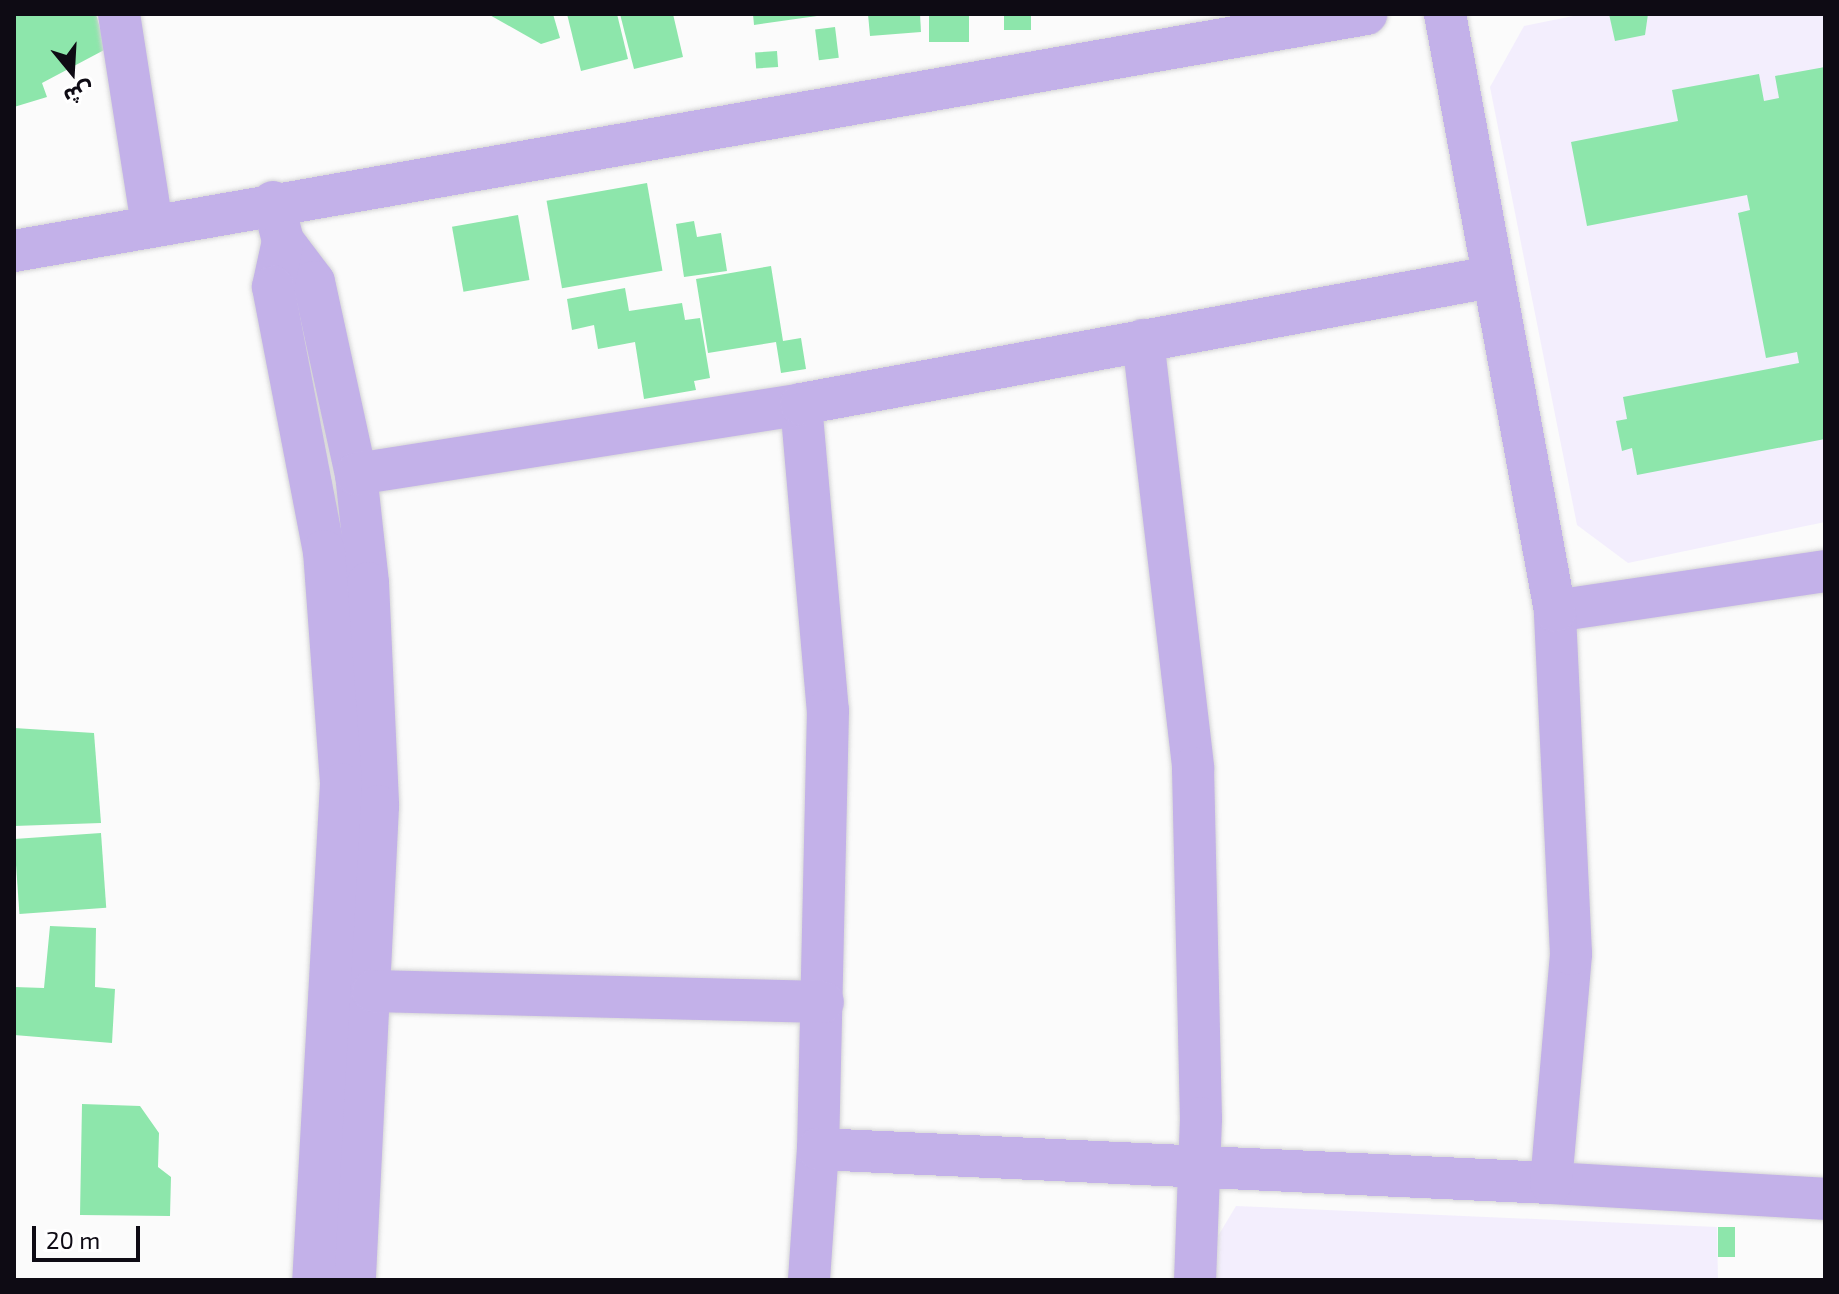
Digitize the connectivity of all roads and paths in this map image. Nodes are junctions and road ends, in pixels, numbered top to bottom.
1 (119, 14) edge
2 (1366, 14) edge
3 (1445, 14) edge
4 (278, 221) junction
5 (152, 225) junction
6 (14, 251) edge
7 (1491, 277) junction
8 (1143, 340) junction
9 (801, 404) junction
10 (356, 474) junction
11 (1825, 571) edge
12 (1555, 611) junction
13 (373, 991) junction
14 (823, 1002) junction
15 (818, 1149) junction
16 (1200, 1171) junction
17 (1551, 1183) junction
18 (1825, 1199) edge
19 (313, 1280) edge
20 (355, 1280) edge
21 (809, 1280) edge
22 (1195, 1280) edge

1 - 5 street
2 - 4 street
3 - 7 street
4 - 5 street
4 - 10 street
4 - 19 street
5 - 6 street
7 - 8 street
7 - 12 street
8 - 9 street
8 - 16 street
9 - 10 street
9 - 14 street
10 - 13 street
11 - 12 street
12 - 17 street
13 - 14 street
13 - 20 street
14 - 15 street
15 - 16 street
15 - 21 street
16 - 17 street
16 - 22 street
17 - 18 street

